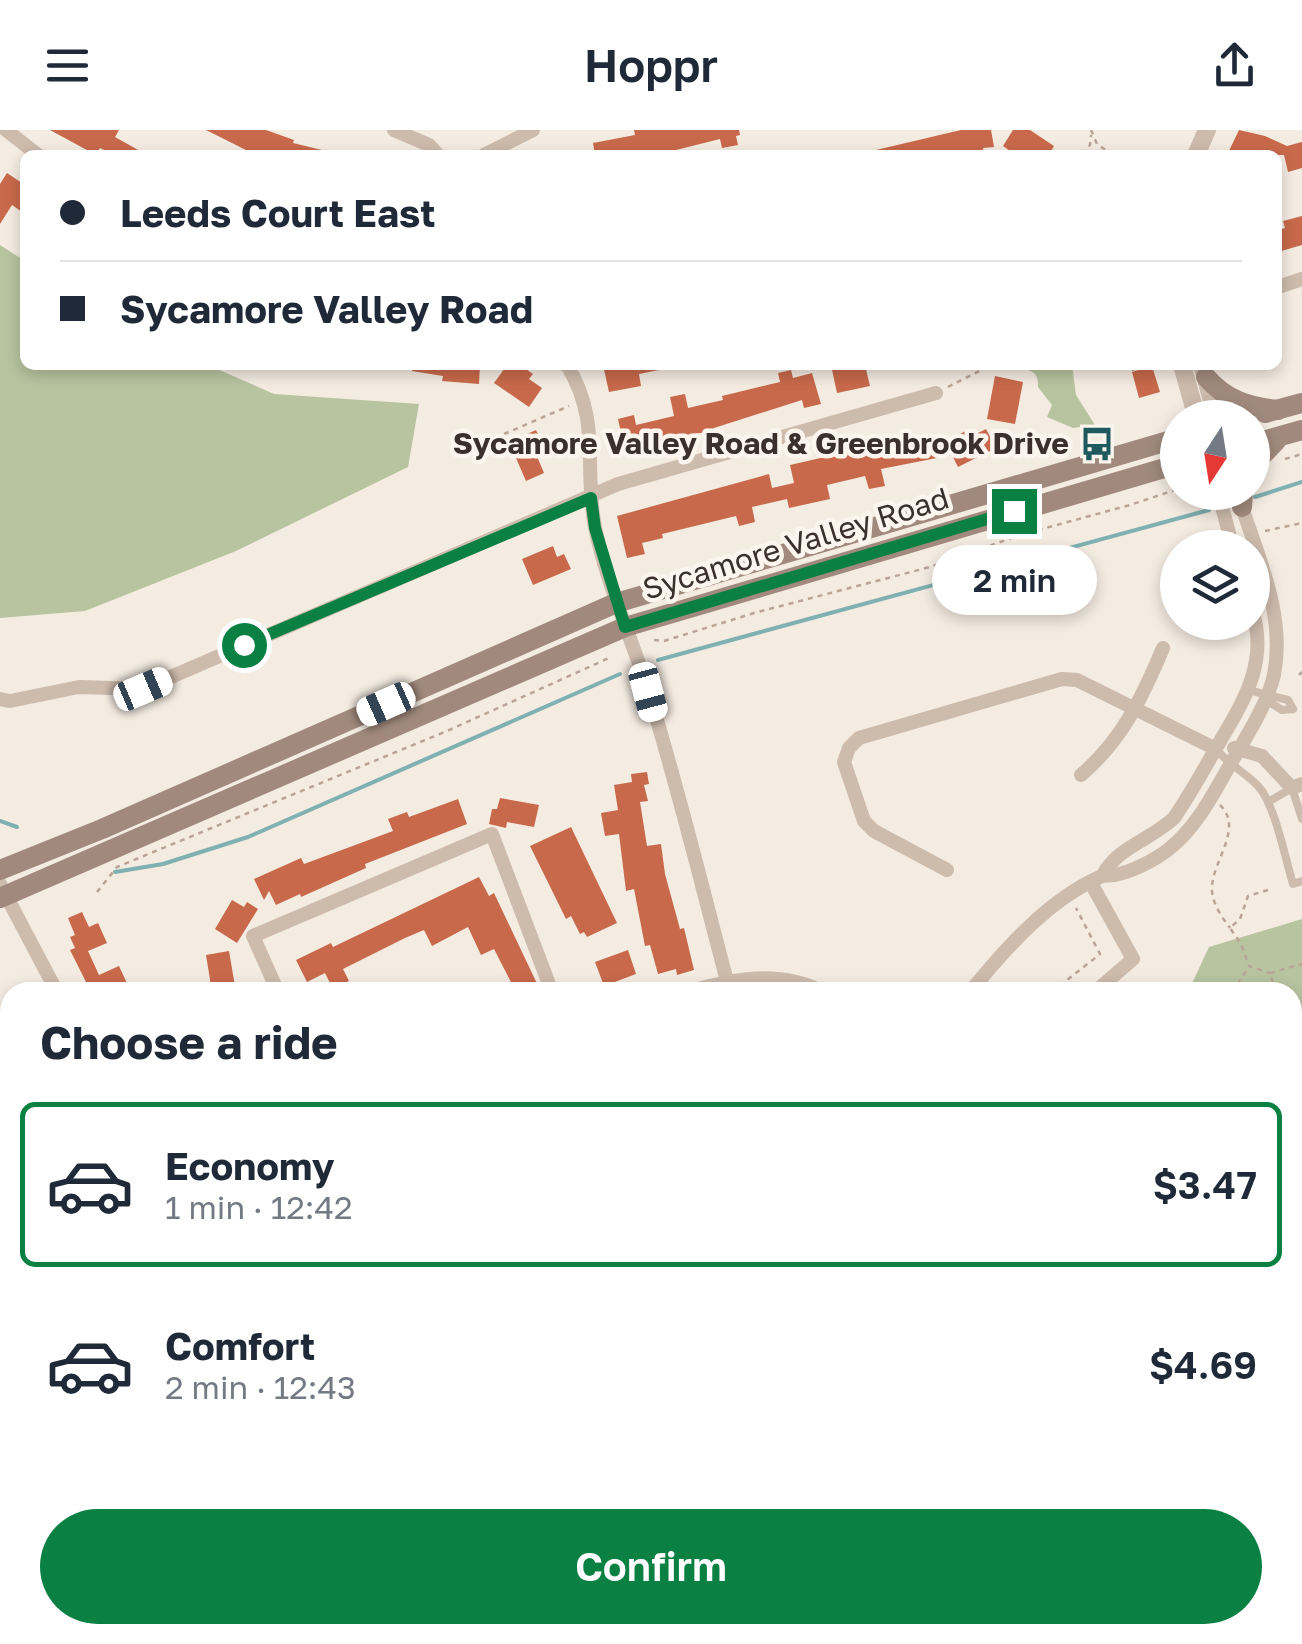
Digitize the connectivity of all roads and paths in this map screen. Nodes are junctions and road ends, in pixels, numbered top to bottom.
1 (6, 130) edge
2 (394, 130) edge
3 (533, 130) edge
4 (32, 150) edge
5 (434, 150) edge
6 (494, 150) edge
7 (570, 370) edge
8 (981, 370) edge
9 (1183, 370) edge
10 (1204, 371) edge
11 (936, 393) joint
12 (585, 400) junction
13 (1192, 400) edge
14 (1212, 400) edge
15 (1302, 403) edge
16 (1278, 410) junction
17 (1270, 412) edge
18 (1292, 433) edge
19 (504, 434) dead end
20 (1160, 443) edge
21 (1270, 451) edge
22 (1160, 469) edge
23 (1160, 494) edge
24 (591, 498) junction
25 (1302, 523) edge
26 (1270, 531) edge
27 (1270, 594) edge
28 (616, 602) junction
29 (625, 627) junction
30 (654, 640) dead end
31 (1259, 640) edge
32 (1163, 648) dead end
33 (609, 658) dead end
34 (1248, 690) junction
35 (1266, 696) junction
36 (5, 700) edge
37 (1137, 708) junction
38 (0, 715) edge
39 (1240, 747) junction
40 (1216, 749) junction
41 (1229, 766) junction
42 (1080, 775) dead end
43 (1297, 786) edge
44 (1211, 798) junction
45 (1268, 802) junction
46 (1302, 819) edge
47 (0, 870) edge
48 (947, 870) dead end
49 (1097, 879) junction
50 (1302, 881) edge
51 (1268, 890) dead end
52 (2, 892) edge
53 (97, 892) dead end
54 (1070, 896) junction
55 (1230, 928) junction
56 (1302, 964) edge
57 (1250, 966) junction
58 (1270, 973) junction
59 (728, 981) junction
60 (52, 982) edge
61 (274, 982) edge
62 (548, 982) edge
63 (724, 982) edge
64 (797, 982) edge
65 (979, 982) edge
66 (1065, 982) edge
67 (1106, 982) edge
68 (1239, 982) edge
69 (1273, 982) edge

1 - 4 street
2 - 5 street
3 - 6 street
7 - 12 street
8 - 11 path
9 - 13 street
10 - 14 street
10 - 16 main road
11 - 24 street
12 - 19 path
12 - 24 street
15 - 16 main road
16 - 17 main road
18 - 21 main road
20 - 28 main road, Sycamore Valley Road
22 - 29 main road, Sycamore Valley Road
23 - 30 path
24 - 28 street
24 - 36 street
25 - 26 path
27 - 35 street
28 - 29 street
28 - 47 main road, Sycamore Valley Road
29 - 52 main road, Sycamore Valley Road
29 - 59 street
31 - 34 street
32 - 37 street
33 - 53 path
34 - 35 lane
34 - 40 street
35 - 39 street
36 - 38 street
37 - 40 street
37 - 42 street
37 - 48 street
39 - 40 street
39 - 41 street
39 - 43 street
40 - 41 lane
40 - 49 street
41 - 44 street
41 - 45 lane
43 - 45 lane
43 - 46 lane
44 - 49 street
44 - 55 path
45 - 50 lane
49 - 54 street
49 - 67 street
51 - 55 path
52 - 60 street
54 - 65 street
54 - 66 path
55 - 57 path
56 - 58 path
57 - 58 path
57 - 68 path
58 - 69 path
59 - 63 street
59 - 64 street
61 - 62 street

